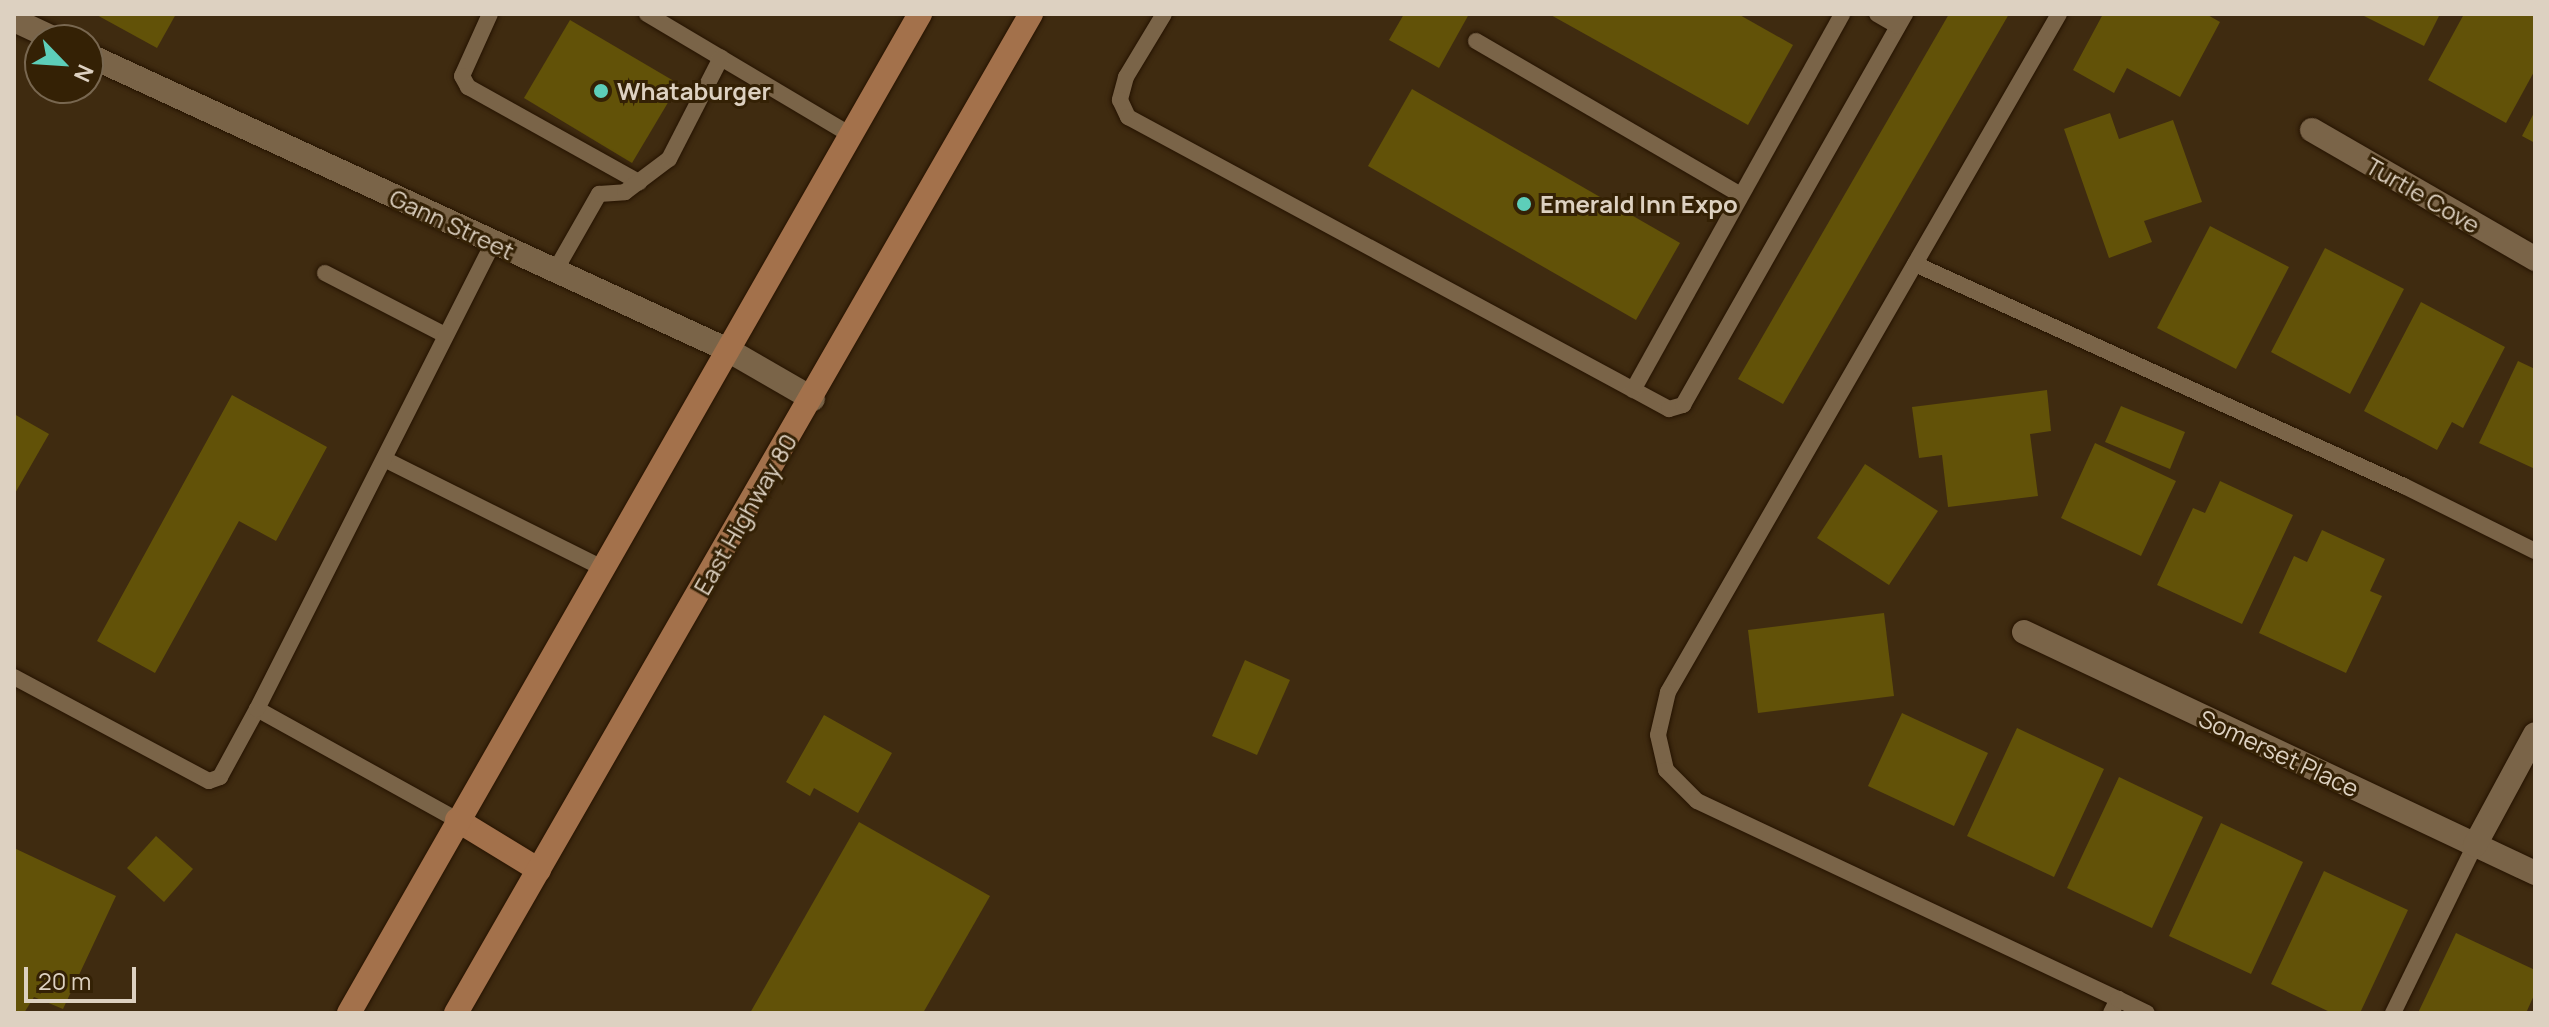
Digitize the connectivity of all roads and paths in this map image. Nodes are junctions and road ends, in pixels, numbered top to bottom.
1 (490, 14) edge
2 (647, 14) edge
3 (920, 14) edge
4 (1031, 14) edge
5 (1164, 14) edge
6 (1842, 14) edge
7 (1877, 14) edge
8 (2059, 14) edge
9 (1902, 20) edge
10 (1476, 41) dead end
11 (721, 58) junction
12 (104, 62) edge
13 (2312, 130) dead end
14 (851, 135) junction
15 (639, 182) junction
16 (1741, 195) junction
17 (493, 243) junction
18 (2535, 259) edge
19 (1915, 264) junction
20 (555, 271) junction
21 (325, 273) dead end
22 (445, 335) junction
23 (728, 350) junction
24 (1633, 390) junction
25 (813, 399) junction
26 (386, 460) junction
27 (2535, 551) edge
28 (603, 568) junction
29 (2024, 632) dead end
30 (14, 677) edge
31 (257, 709) junction
32 (2535, 734) edge
33 (457, 820) junction
34 (2475, 845) junction
35 (539, 870) junction
36 (2535, 873) edge
37 (368, 979) junction
38 (471, 987) junction
39 (2114, 1006) edge
40 (338, 1013) edge
41 (349, 1013) edge
42 (456, 1013) edge
43 (465, 1013) edge
44 (2147, 1013) edge
45 (2393, 1013) edge

1 - 15 lane
2 - 11 lane
3 - 14 main road
4 - 25 main road, East Highway 80
5 - 24 lane
6 - 16 lane
7 - 9 lane
8 - 19 lane
9 - 24 lane
10 - 16 lane
11 - 14 lane
11 - 15 lane
12 - 17 street, Gann Street
13 - 18 street, Turtle Cove
14 - 23 main road
15 - 20 lane
16 - 24 lane
17 - 20 street, Gann Street
17 - 22 lane
19 - 27 lane
19 - 39 lane
20 - 23 street, Gann Street
21 - 22 lane
22 - 26 lane
23 - 25 street, Gann Street
23 - 28 main road
25 - 35 main road, East Highway 80
26 - 28 lane
26 - 31 lane
28 - 33 main road
29 - 34 street, Somerset Place
30 - 31 lane
31 - 33 lane
32 - 34 street
33 - 35 main road
33 - 37 main road
34 - 36 street, Somerset Place
34 - 45 lane
35 - 38 main road, East Highway 80
37 - 40 main road
37 - 41 main road
38 - 42 main road, East Highway 80
38 - 43 main road
39 - 44 lane

